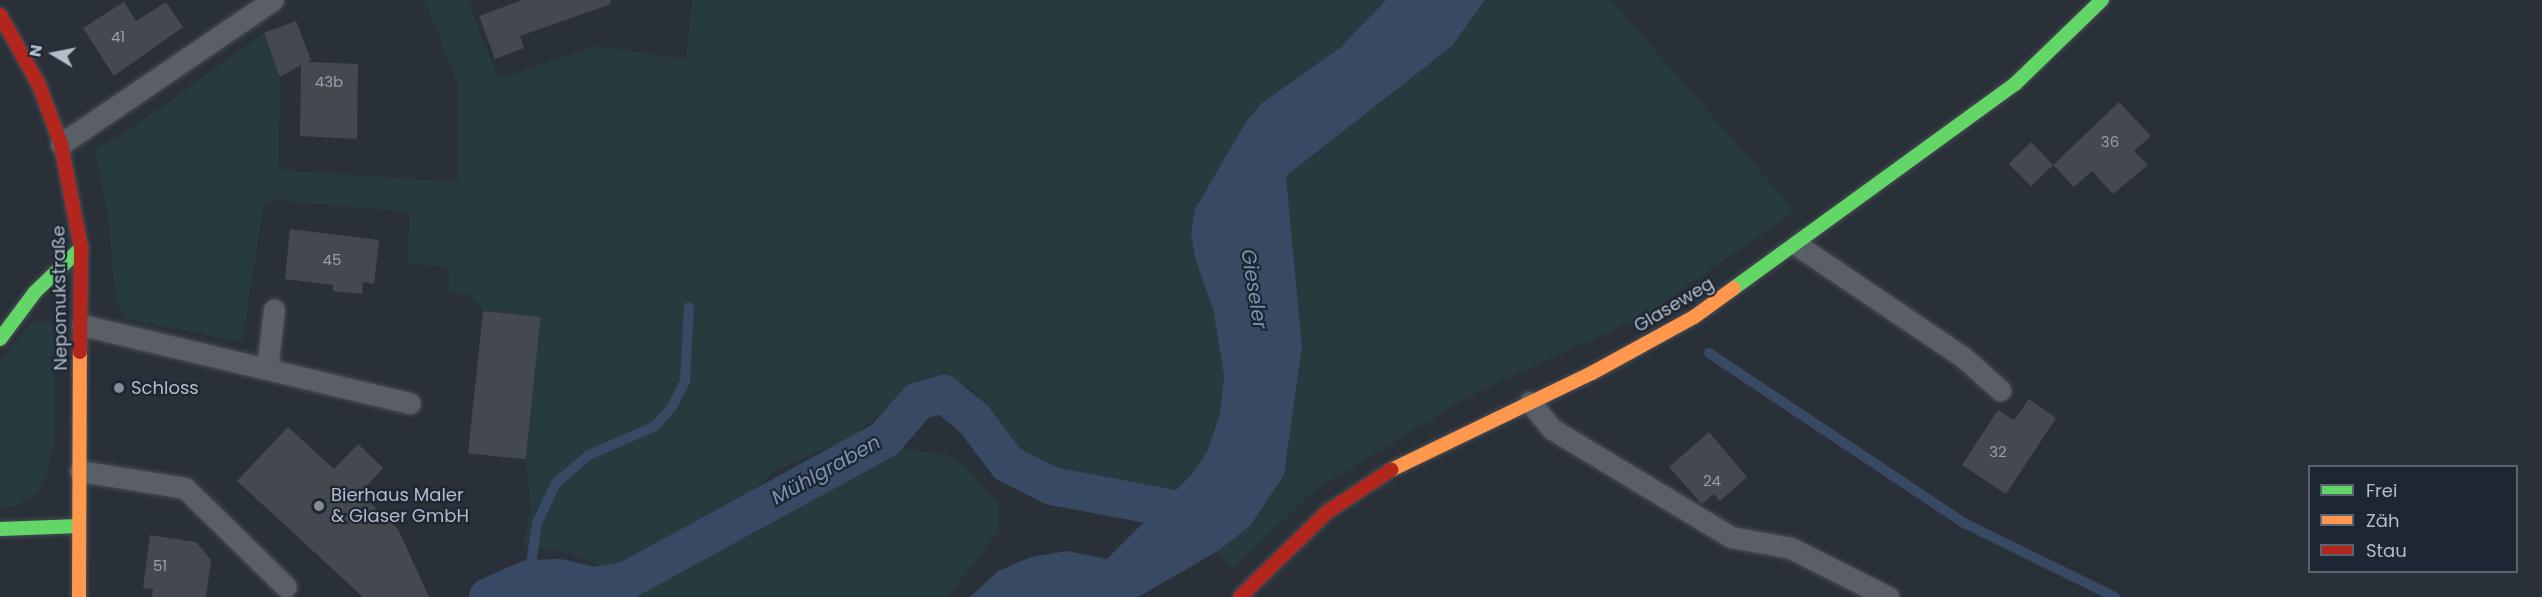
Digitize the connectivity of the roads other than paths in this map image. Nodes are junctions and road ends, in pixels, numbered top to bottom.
1 (273, 0) edge
2 (2102, 0) edge
3 (0, 15) edge
4 (61, 144) junction
5 (1797, 245) junction
6 (81, 248) junction
7 (274, 309) dead end
8 (82, 325) junction
9 (0, 339) edge
10 (267, 369) junction
11 (2000, 390) dead end
12 (1530, 402) junction
13 (410, 403) dead end
14 (80, 471) junction
15 (79, 526) junction
16 (0, 530) edge
17 (286, 587) dead end
18 (79, 597) edge
19 (1240, 597) edge
20 (1888, 597) edge

1 - 4 lane
2 - 5 street, Glaseweg
3 - 4 street, Nepomukstraße
4 - 6 street, Nepomukstraße
5 - 11 lane
5 - 12 street, Glaseweg
6 - 8 street, Nepomukstraße
6 - 9 street
7 - 10 lane
8 - 10 lane
8 - 14 street, Nepomukstraße
10 - 13 lane
12 - 19 street, Glaseweg
12 - 20 lane
14 - 15 street, Nepomukstraße
14 - 17 lane
15 - 16 street
15 - 18 street, Nepomukstraße

